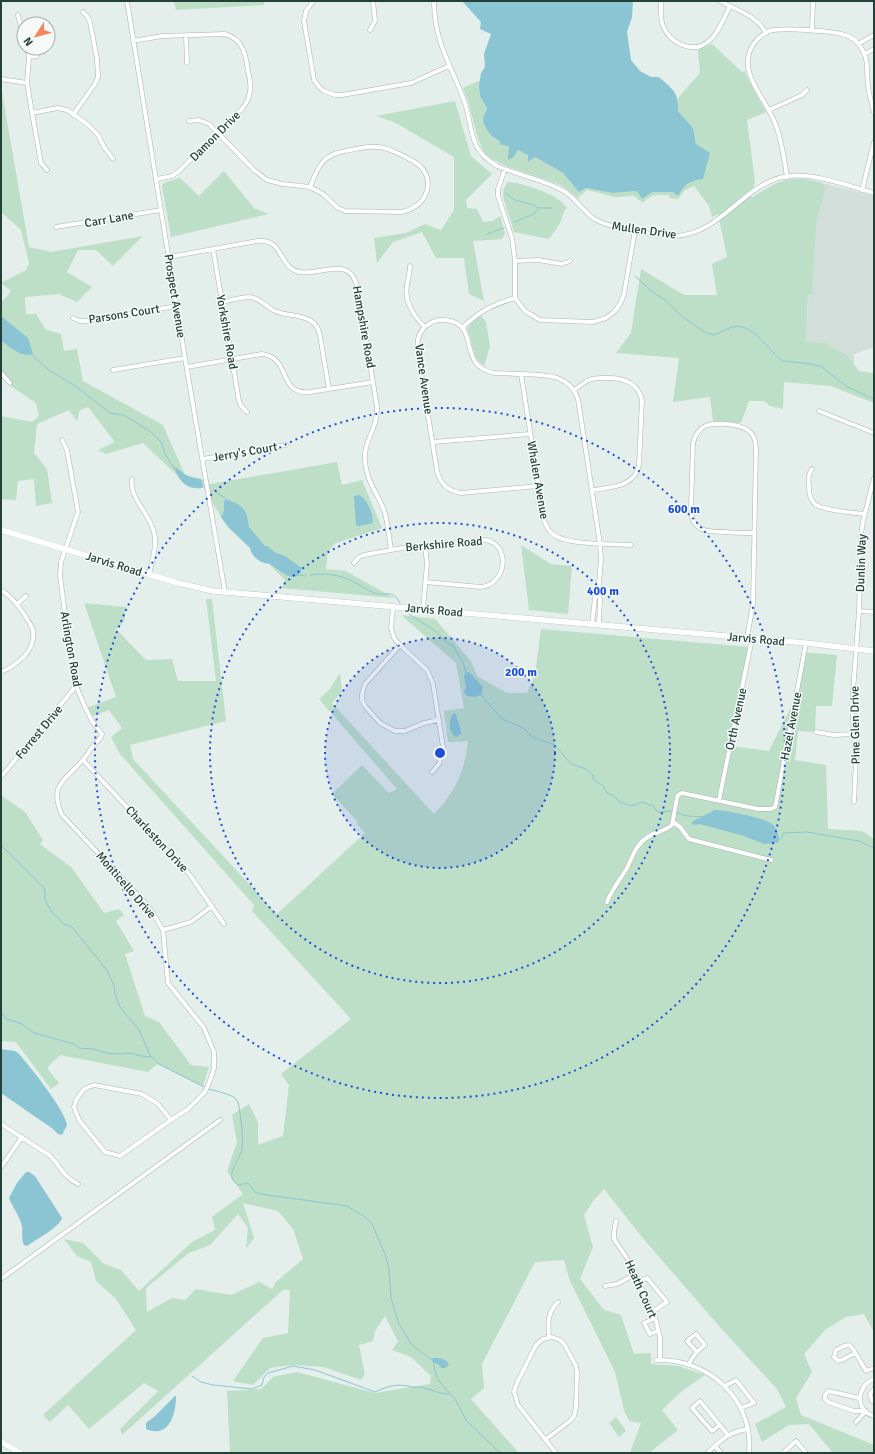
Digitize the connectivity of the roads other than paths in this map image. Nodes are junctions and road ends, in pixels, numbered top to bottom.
1 (127, 1) edge
2 (313, 1) edge
3 (373, 1) edge
4 (434, 1) edge
5 (661, 1) edge
6 (720, 1) edge
7 (813, 1) edge
8 (730, 6) junction
9 (83, 12) dead end
10 (370, 30) dead end
11 (812, 31) junction
12 (766, 33) junction
13 (874, 35) edge
14 (186, 36) junction
15 (133, 41) junction
16 (858, 44) junction
17 (874, 49) edge
18 (865, 54) junction
19 (37, 56) dead end
20 (28, 57) joint
21 (187, 62) dead end
22 (449, 66) junction
23 (1, 79) edge
24 (27, 82) junction
25 (807, 90) dead end
26 (769, 110) junction
27 (32, 112) junction
28 (874, 113) edge
29 (73, 115) junction
30 (189, 121) dead end
31 (218, 133) junction
32 (874, 142) edge
33 (113, 159) dead end
34 (47, 170) dead end
35 (505, 170) junction
36 (787, 177) junction
37 (156, 179) junction
38 (310, 187) junction
39 (862, 190) junction
40 (874, 192) edge
41 (161, 210) junction
42 (56, 228) dead end
43 (635, 230) junction
44 (213, 249) junction
45 (169, 257) junction
46 (514, 261) junction
47 (570, 261) dead end
48 (410, 266) dead end
49 (516, 298) junction
50 (222, 302) junction
51 (177, 306) junction
52 (73, 318) dead end
53 (425, 327) junction
54 (462, 328) junction
55 (185, 358) junction
56 (232, 359) junction
57 (187, 367) junction
58 (113, 370) dead end
59 (1, 373) edge
60 (521, 374) junction
61 (373, 382) junction
62 (10, 383) dead end
63 (329, 389) junction
64 (574, 390) junction
65 (819, 410) dead end
66 (247, 412) dead end
67 (874, 433) edge
68 (530, 434) junction
69 (62, 440) dead end
70 (433, 442) junction
71 (286, 445) dead end
72 (203, 459) junction
73 (812, 468) dead end
74 (132, 478) dead end
75 (874, 478) edge
76 (539, 486) junction
77 (873, 488) edge
78 (593, 490) junction
79 (865, 514) junction
80 (1, 530) edge
81 (754, 533) junction
82 (600, 544) junction
83 (426, 545) junction
84 (631, 545) dead end
85 (66, 550) junction
86 (391, 550) junction
87 (354, 563) dead end
88 (149, 574) junction
89 (425, 582) junction
90 (1, 590) edge
91 (225, 592) junction
92 (26, 596) dead end
93 (17, 604) junction
94 (393, 607) junction
95 (423, 609) junction
96 (859, 611) junction
97 (874, 612) edge
98 (596, 624) junction
99 (750, 638) junction
100 (806, 643) junction
101 (400, 646) junction
102 (856, 648) junction
103 (874, 651) edge
104 (1, 672) edge
105 (76, 686) junction
106 (439, 720) junction
107 (816, 732) dead end
108 (853, 734) junction
109 (83, 760) junction
110 (432, 772) dead end
111 (1, 777) edge
112 (719, 800) junction
113 (854, 802) dead end
114 (673, 822) junction
115 (771, 860) dead end
116 (607, 902) dead end
117 (212, 906) junction
118 (224, 924) dead end
119 (163, 930) junction
120 (171, 1120) junction
121 (220, 1120) dead end
122 (1, 1124) edge
123 (22, 1137) junction
124 (1, 1168) edge
125 (78, 1184) dead end
126 (616, 1221) dead end
127 (636, 1274) junction
128 (1, 1279) edge
129 (639, 1282) junction
130 (605, 1286) dead end
131 (558, 1302) dead end
132 (652, 1312) junction
133 (655, 1318) junction
134 (658, 1331) junction
135 (549, 1337) junction
136 (697, 1352) dead end
137 (855, 1353) junction
138 (689, 1364) junction
139 (874, 1368) edge
140 (866, 1371) junction
141 (872, 1380) edge
142 (725, 1386) junction
143 (874, 1389) edge
144 (860, 1398) junction
145 (874, 1402) edge
146 (741, 1408) junction
147 (866, 1411) junction
148 (874, 1416) edge
149 (856, 1422) dead end
150 (720, 1425) junction
151 (748, 1429) junction
152 (728, 1435) junction
153 (546, 1439) junction
154 (1, 1442) edge
155 (715, 1446) junction
156 (20, 1453) edge
157 (556, 1453) edge
158 (707, 1453) edge
159 (721, 1453) edge
160 (749, 1453) edge
161 (783, 1453) edge
162 (806, 1453) edge

1 - 15 street, Prospect Avenue
2 - 22 street
3 - 10 street
4 - 22 street, Mullen Drive
5 - 8 street
6 - 8 street
7 - 11 street
8 - 12 street
9 - 29 street
11 - 12 street
11 - 16 street
12 - 26 street
13 - 16 street
14 - 15 street, Damon Drive
14 - 21 street
14 - 31 street, Damon Drive
15 - 37 street, Prospect Avenue
16 - 18 street
17 - 18 street
18 - 28 street
19 - 20 street
20 - 24 street
22 - 35 street, Mullen Drive
23 - 24 street
24 - 27 street
25 - 26 street
26 - 36 street
27 - 29 street
27 - 34 street
29 - 33 street
30 - 31 street
31 - 37 street, Damon Drive
31 - 38 street
32 - 39 street
35 - 43 street, Mullen Drive
35 - 46 street
36 - 39 street, Mullen Drive
36 - 43 street, Mullen Drive
37 - 41 street, Prospect Avenue
38 - 38 street
39 - 40 street, Mullen Drive
41 - 42 street, Carr Lane
41 - 45 street, Prospect Avenue
43 - 49 street
44 - 45 street, Hampshire Road
44 - 50 street, Yorkshire Road
44 - 61 street, Hampshire Road
45 - 51 street, Prospect Avenue
46 - 47 street
46 - 49 street
48 - 53 street
49 - 54 street
50 - 56 street, Yorkshire Road
50 - 63 street
51 - 52 street, Parsons Court
51 - 55 street, Prospect Avenue
53 - 54 street, Vance Avenue
53 - 70 street, Vance Avenue
54 - 60 street
55 - 57 street, Prospect Avenue
55 - 58 street
56 - 57 street
56 - 63 street
56 - 66 street, Yorkshire Road
57 - 72 street, Prospect Avenue
59 - 62 street
60 - 64 street
60 - 68 street, Whalen Avenue
61 - 63 street
61 - 86 street, Hampshire Road
64 - 78 street
64 - 78 street
65 - 67 street
68 - 70 street
68 - 76 street, Whalen Avenue
69 - 85 street, Arlington Road
70 - 76 street, Vance Avenue
71 - 72 street, Jerry's Court
72 - 91 street, Prospect Avenue
73 - 79 street
74 - 88 street
75 - 77 street, Dunlin Way
76 - 82 street, Whalen Avenue
77 - 79 street, Dunlin Way
78 - 82 street
79 - 96 street, Dunlin Way
80 - 85 street, Jarvis Road
81 - 81 street, Orth Avenue
81 - 99 street, Orth Avenue
82 - 84 street, Whalen Avenue
82 - 98 street
83 - 86 street, Berkshire Road
83 - 89 street
83 - 89 street, Berkshire Road
85 - 88 street, Jarvis Road
85 - 105 street, Arlington Road
86 - 87 street, Berkshire Road
88 - 91 street, Jarvis Road
89 - 95 street
90 - 93 street
91 - 94 street, Jarvis Road
92 - 93 street
93 - 104 street
94 - 95 street, Jarvis Road
94 - 101 street
95 - 98 street, Jarvis Road
96 - 97 street
96 - 102 street, Dunlin Way
98 - 99 street, Jarvis Road
99 - 100 street, Jarvis Road
99 - 112 street, Orth Avenue
100 - 102 street, Jarvis Road
100 - 112 street, Hazel Avenue
101 - 106 street
101 - 106 street
102 - 103 street, Jarvis Road
102 - 108 street, Pine Glen Drive
105 - 109 street, Arlington Road
105 - 111 street, Forrest Drive
106 - 110 street
107 - 108 street
108 - 113 street, Pine Glen Drive
109 - 117 street, Charleston Drive
109 - 119 street, Monticello Drive
112 - 114 street
114 - 115 street
114 - 116 street
117 - 118 street, Charleston Drive
117 - 119 street
119 - 120 street, Monticello Drive
120 - 120 street, Monticello Drive
121 - 128 street
122 - 123 street
123 - 124 street
123 - 125 street
126 - 127 street, Heath Court
127 - 129 street, Heath Court
127 - 130 street
129 - 132 street, Heath Court
129 - 132 street
131 - 135 street
132 - 133 street, Heath Court
133 - 134 street, Heath Court
133 - 134 street
134 - 138 street, Heath Court
135 - 153 street
135 - 153 street
136 - 138 street
137 - 137 street
137 - 140 street
138 - 142 street
139 - 140 street
140 - 141 street
141 - 144 street
142 - 146 street
142 - 146 street
143 - 145 street
144 - 147 street
144 - 147 street
146 - 151 street
147 - 148 street
147 - 149 street
150 - 150 street
150 - 152 street
151 - 152 street
151 - 160 street
152 - 155 street
153 - 157 street
154 - 156 street
155 - 158 street
155 - 159 street
161 - 162 street

